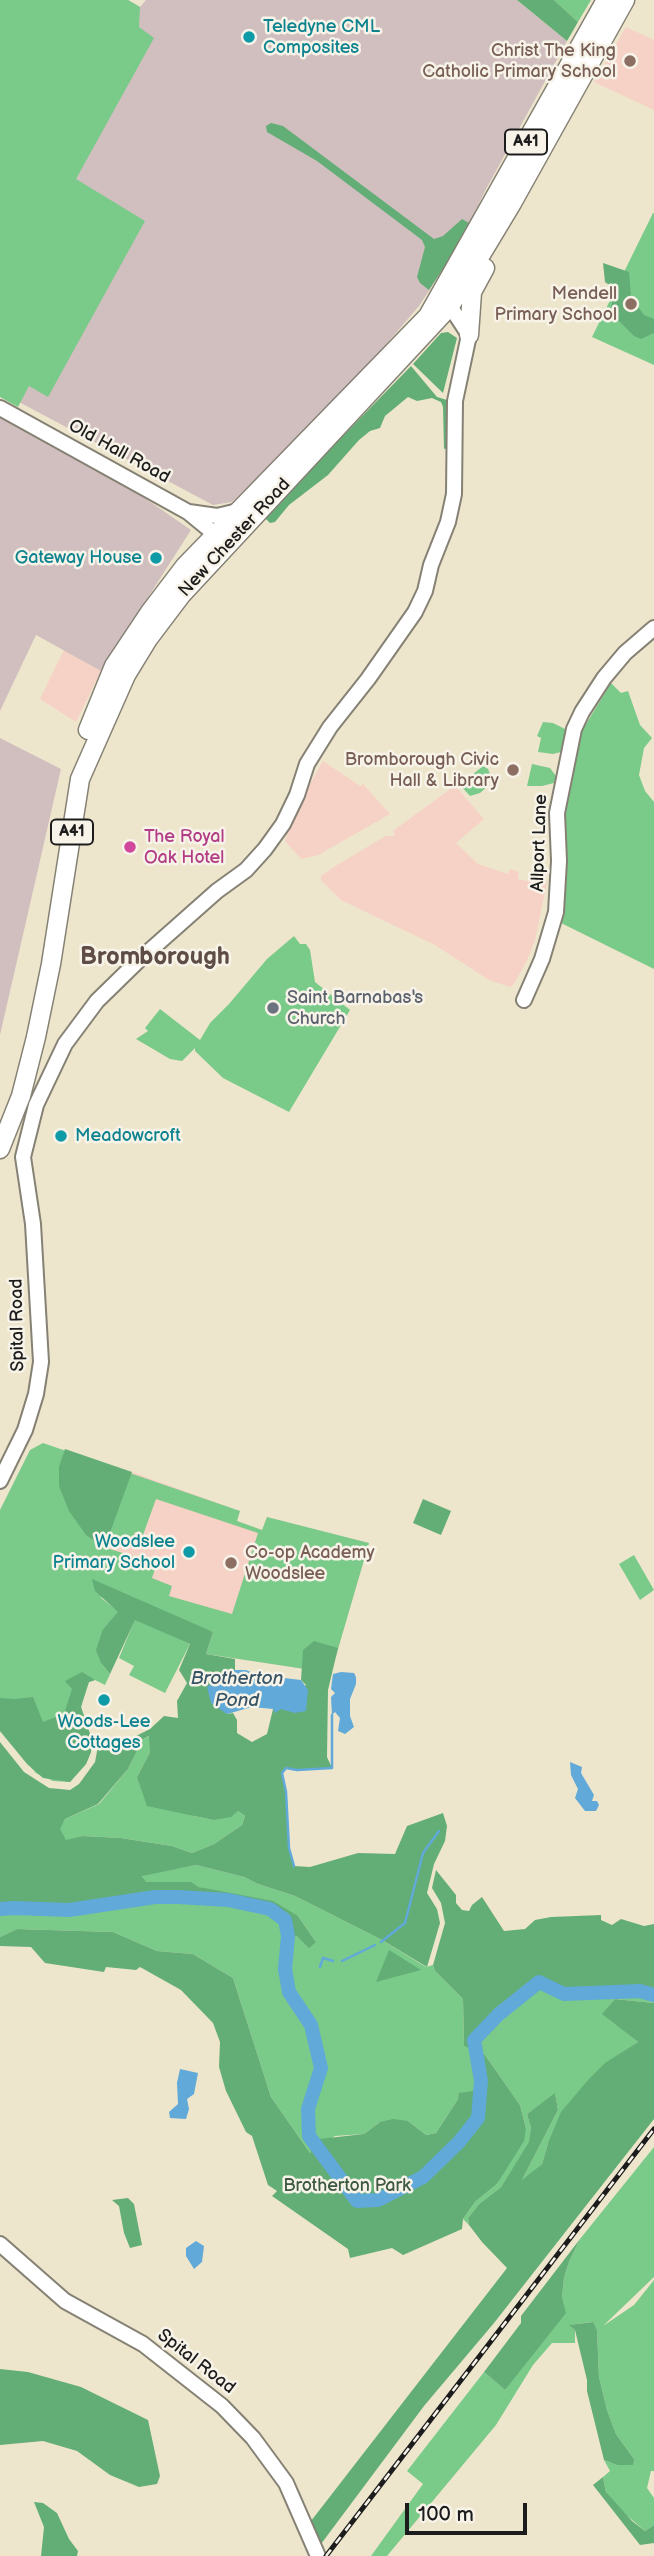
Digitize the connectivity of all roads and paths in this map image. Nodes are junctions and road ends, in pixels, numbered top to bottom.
1 (606, 0) edge
2 (625, 0) edge
3 (589, 62) junction
4 (546, 107) junction
5 (495, 231) junction
6 (446, 284) junction
7 (472, 304) junction
8 (450, 306) junction
9 (428, 316) junction
10 (469, 335) junction
11 (0, 408) edge
12 (240, 511) junction
13 (188, 512) junction
14 (219, 543) junction
15 (185, 566) junction
16 (654, 628) edge
17 (524, 1000) dead end
18 (0, 1121) edge
19 (0, 1149) edge
20 (2, 1471) edge
21 (0, 2244) edge
22 (318, 2556) edge

1 - 4 highway, New Chester Road / A41
2 - 3 highway, New Chester Road / A41
3 - 4 highway
3 - 5 highway, New Chester Road / A41
4 - 6 highway, New Chester Road / A41
5 - 7 highway
5 - 8 highway, New Chester Road / A41
6 - 8 street
6 - 9 highway, New Chester Road / A41
7 - 8 highway
7 - 10 highway
8 - 9 highway
8 - 10 street
8 - 14 highway, New Chester Road / A41
9 - 12 highway, New Chester Road / A41
10 - 20 street, Spital Road
11 - 13 street, Old Hall Road
12 - 13 street
12 - 14 highway, New Chester Road / A41
13 - 14 street, Old Hall Road
13 - 15 street
14 - 15 highway, New Chester Road / A41
14 - 19 highway, New Chester Road / A41
15 - 18 highway, New Chester Road / A41
16 - 17 street, Allport Lane
21 - 22 street, Spital Road

